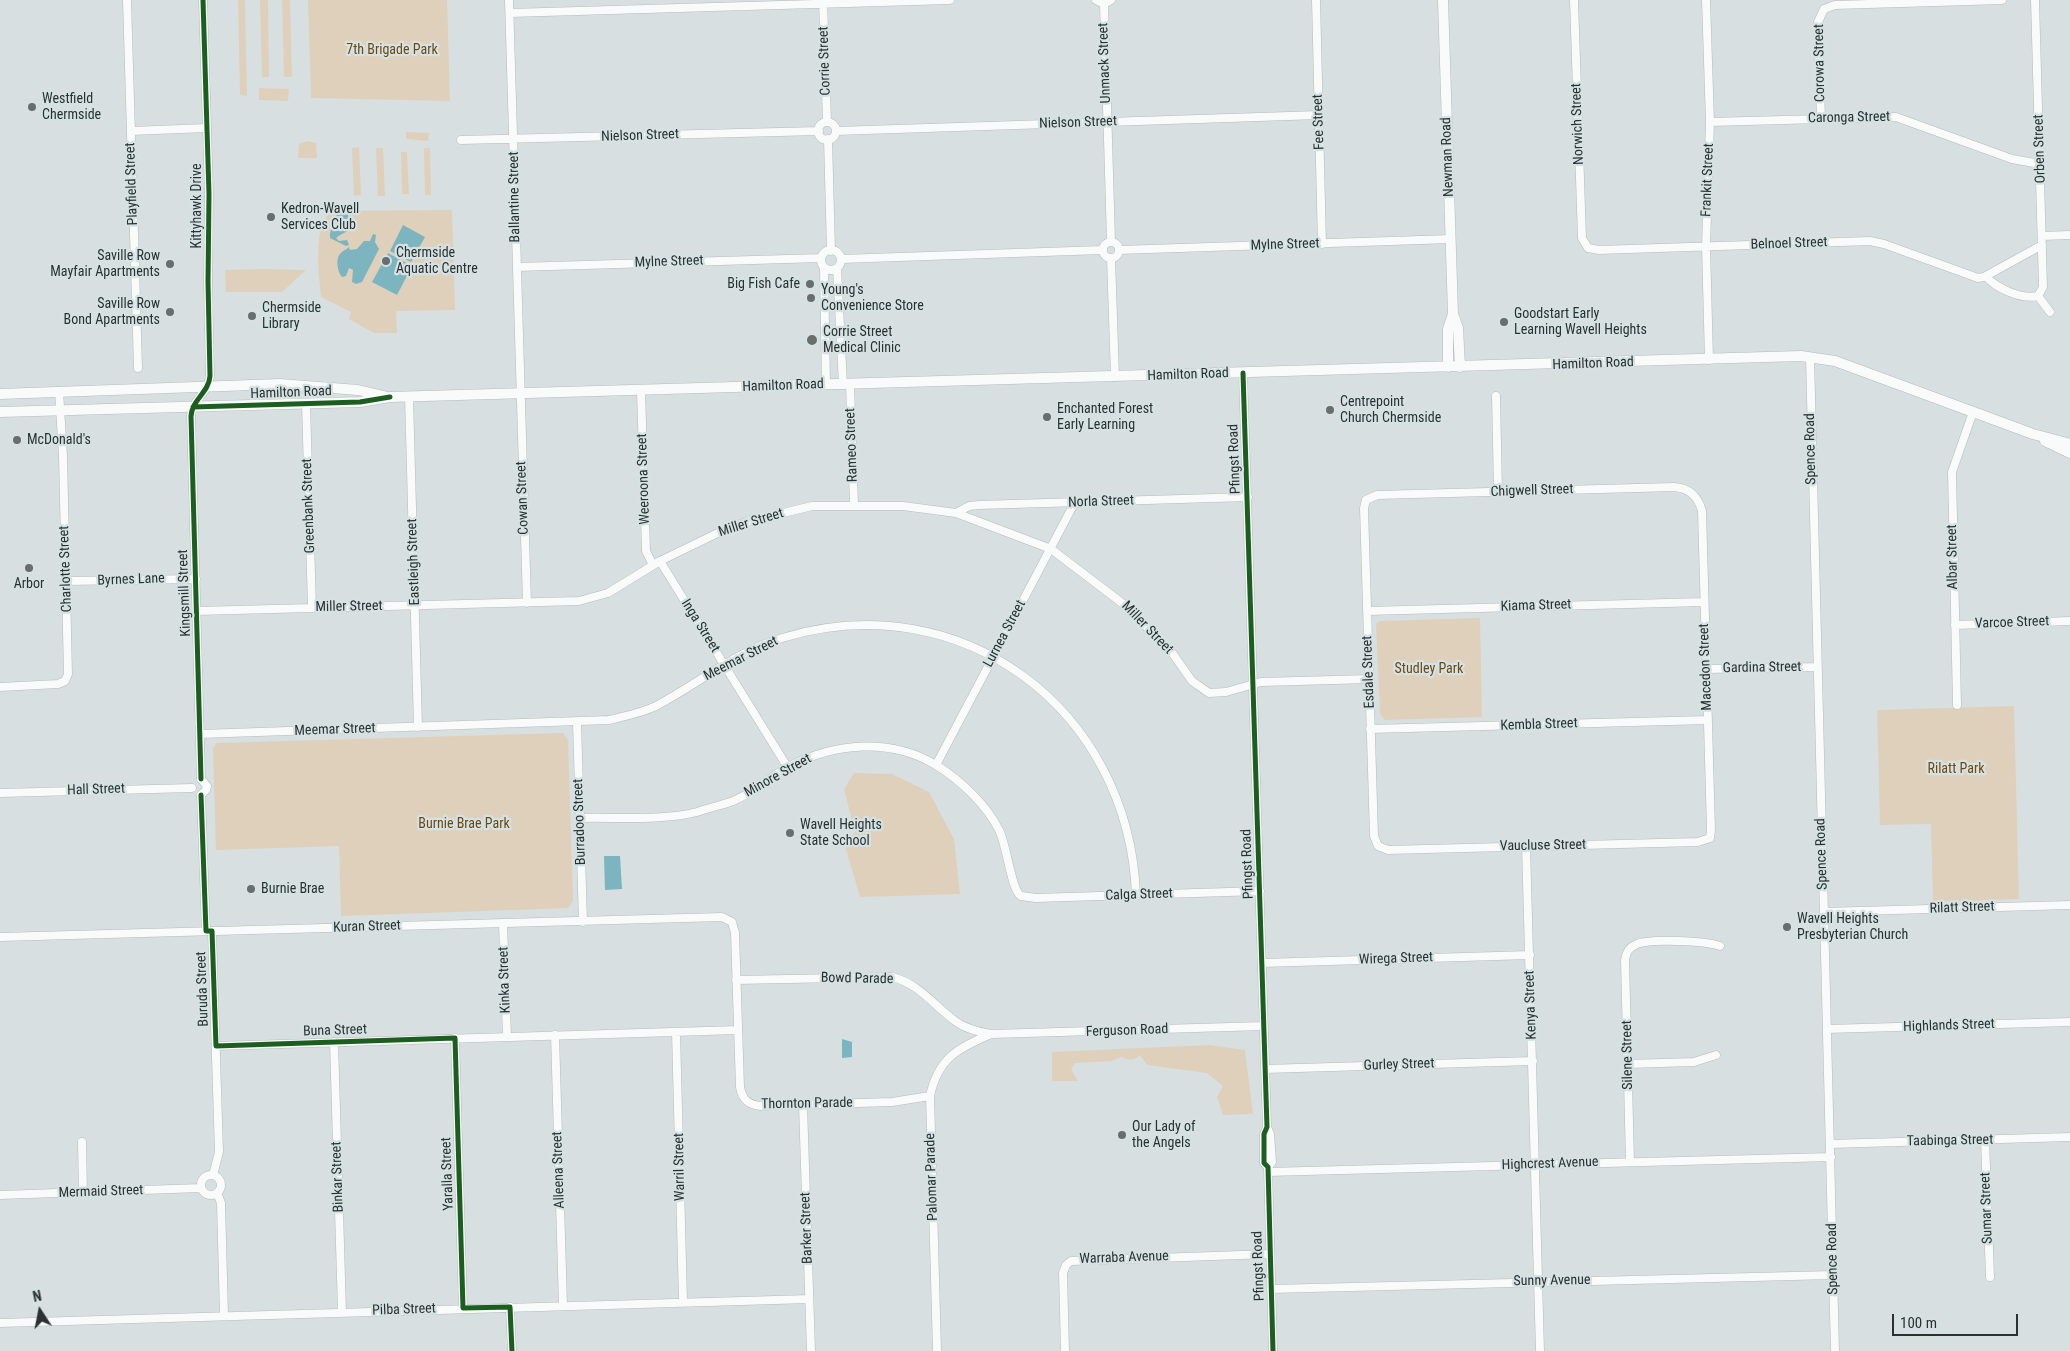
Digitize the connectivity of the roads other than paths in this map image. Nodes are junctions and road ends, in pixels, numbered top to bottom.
1 (127, 0) edge
2 (203, 0) edge
3 (509, 0) edge
4 (950, 0) edge
5 (1316, 0) edge
6 (1443, 0) edge
7 (1574, 0) edge
8 (1706, 0) edge
9 (2002, 0) edge
10 (2035, 0) edge
11 (1103, 1) edge
12 (823, 2) edge
13 (510, 13) junction
14 (1319, 115) junction
15 (1821, 118) junction
16 (827, 122) junction
17 (1107, 122) junction
18 (1710, 122) junction
19 (207, 128) junction
20 (131, 131) junction
21 (819, 131) junction
22 (836, 131) junction
23 (828, 139) junction
24 (461, 140) dead end
25 (514, 140) junction
26 (2040, 164) junction
27 (2070, 235) edge
28 (2042, 236) junction
29 (1451, 239) junction
30 (1111, 242) junction
31 (1322, 244) junction
32 (2042, 245) junction
33 (1706, 246) junction
34 (1586, 247) joint
35 (1102, 250) junction
36 (1119, 250) junction
37 (831, 251) junction
38 (821, 258) junction
39 (1111, 258) junction
40 (840, 259) junction
41 (517, 267) junction
42 (824, 268) junction
43 (837, 268) junction
44 (1986, 276) junction
45 (2038, 296) junction
46 (2050, 312) dead end
47 (1453, 314) junction
48 (1810, 357) junction
49 (1709, 360) junction
50 (1448, 367) junction
51 (1460, 367) junction
52 (138, 368) dead end
53 (1243, 373) junction
54 (1115, 377) junction
55 (826, 385) junction
56 (846, 385) junction
57 (208, 387) junction
58 (59, 391) junction
59 (641, 391) junction
60 (0, 394) edge
61 (521, 394) junction
62 (1496, 396) dead end
63 (390, 397) junction
64 (409, 397) junction
65 (306, 404) junction
66 (193, 407) junction
67 (61, 410) junction
68 (0, 412) edge
69 (1974, 412) junction
70 (2033, 434) junction
71 (2070, 444) edge
72 (2070, 452) edge
73 (1498, 492) junction
74 (1694, 496) joint
75 (1248, 498) junction
76 (1368, 498) joint
77 (1075, 502) junction
78 (854, 505) junction
79 (956, 513) junction
80 (1050, 549) junction
81 (660, 561) junction
82 (653, 565) junction
83 (196, 579) junction
84 (67, 581) junction
85 (1704, 602) junction
86 (527, 603) junction
87 (415, 606) junction
88 (312, 608) junction
89 (197, 611) junction
90 (1367, 611) junction
91 (2070, 621) edge
92 (1955, 625) junction
93 (993, 658) junction
94 (724, 665) junction
95 (1817, 666) junction
96 (1706, 669) junction
97 (1370, 678) junction
98 (1254, 685) junction
99 (0, 687) edge
100 (1957, 705) dead end
101 (1708, 720) junction
102 (577, 722) junction
103 (418, 727) junction
104 (1370, 729) junction
105 (200, 734) junction
106 (936, 766) junction
107 (788, 768) junction
108 (201, 779) junction
109 (192, 788) junction
110 (0, 793) edge
111 (201, 795) junction
112 (580, 818) junction
113 (1708, 840) joint
114 (1378, 846) joint
115 (1526, 846) junction
116 (1260, 891) junction
117 (1018, 895) joint
118 (1136, 895) junction
119 (2070, 905) edge
120 (1824, 912) junction
121 (583, 922) junction
122 (732, 922) joint
123 (503, 923) junction
124 (209, 931) junction
125 (0, 937) edge
126 (1623, 942) dead end
127 (1720, 946) dead end
128 (1629, 949) junction
129 (1530, 955) junction
130 (1262, 963) junction
131 (736, 980) junction
132 (2070, 1022) edge
133 (1264, 1026) junction
134 (1827, 1029) junction
135 (738, 1030) junction
136 (676, 1032) junction
137 (991, 1034) junction
138 (555, 1035) junction
139 (507, 1037) junction
140 (455, 1038) junction
141 (334, 1042) junction
142 (216, 1046) junction
143 (1716, 1055) dead end
144 (1533, 1061) junction
145 (1628, 1064) junction
146 (1265, 1069) junction
147 (930, 1096) junction
148 (803, 1105) junction
149 (2070, 1137) edge
150 (1984, 1140) junction
151 (82, 1142) dead end
152 (1830, 1144) junction
153 (1831, 1157) junction
154 (1630, 1162) junction
155 (1535, 1165) junction
156 (1268, 1169) junction
157 (213, 1174) junction
158 (201, 1188) junction
159 (83, 1192) junction
160 (217, 1193) junction
161 (0, 1195) edge
162 (1270, 1254) junction
163 (1833, 1275) junction
164 (1990, 1277) dead end
165 (1538, 1282) junction
166 (1271, 1289) junction
167 (809, 1298) junction
168 (683, 1301) junction
169 (563, 1305) junction
170 (510, 1307) junction
171 (463, 1308) junction
172 (342, 1312) junction
173 (224, 1315) junction
174 (0, 1323) edge
175 (512, 1351) edge
176 (811, 1351) edge
177 (937, 1351) edge
178 (1065, 1351) edge
179 (1273, 1351) edge
180 (1540, 1351) edge
181 (1835, 1351) edge

1 - 20 street, Playfield Street
2 - 19 street, Kittyhawk Drive
3 - 13 street, Ballantine Street
4 - 12 street
5 - 14 street, Fee Street
6 - 29 main road, Newman Road
7 - 34 street, Norwich Street
8 - 18 street, Frankit Street
9 - 15 street, Corowa Street
10 - 26 street, Orben Street
11 - 17 street, Unmack Street
12 - 13 street
12 - 16 street, Corrie Street
13 - 25 street, Ballantine Street
14 - 17 street, Nielson Street
14 - 31 street, Fee Street
15 - 18 street, Caronga Street
15 - 26 street, Caronga Street
16 - 21 street
16 - 22 street
17 - 22 street, Nielson Street
17 - 30 street, Unmack Street
18 - 33 street, Frankit Street
19 - 20 street
19 - 57 street, Kittyhawk Drive
20 - 52 street, Playfield Street
21 - 23 street
21 - 25 street, Nielson Street
22 - 23 street
23 - 37 street
24 - 25 street, Nielson Street
25 - 41 street, Ballantine Street
26 - 28 street, Orben Street
27 - 28 street
28 - 32 street, Orben Street
29 - 31 street, Mylne Street
29 - 47 main road, Newman Road
30 - 35 street
30 - 36 street
31 - 36 street, Mylne Street
32 - 44 street
32 - 45 street, Orben Street
33 - 34 street, Belnoel Street
33 - 44 street, Belnoel Street
33 - 49 street, Frankit Street
35 - 39 street
35 - 40 street
36 - 39 street
37 - 38 street
37 - 40 street
38 - 41 street, Mylne Street
38 - 42 street
39 - 54 street
40 - 43 street
41 - 61 street, Ballantine Street
42 - 43 street
42 - 55 street
43 - 56 street
44 - 45 street, Belnoel Street
45 - 46 street
47 - 50 main road, Newman Road
47 - 51 main road, Newman Road
48 - 49 main road, Hamilton Road
48 - 69 main road, Hamilton Road
48 - 95 street, Spence Road
49 - 51 main road, Hamilton Road
50 - 51 main road, Hamilton Road
50 - 53 main road, Hamilton Road
53 - 54 main road, Hamilton Road
53 - 75 street, Pfingst Road
54 - 56 main road, Hamilton Road
55 - 56 main road, Hamilton Road
55 - 59 main road, Hamilton Road
56 - 78 street, Rameo Street
57 - 58 main road, Hamilton Road
57 - 63 main road, Hamilton Road
57 - 66 street
58 - 60 main road, Hamilton Road
58 - 67 street, Charlotte Street
59 - 61 main road, Hamilton Road
59 - 82 street, Weeroona Street
61 - 64 main road, Hamilton Road
61 - 86 street, Cowan Street
62 - 73 street
63 - 64 main road, Hamilton Road
63 - 65 main road, Hamilton Road
64 - 87 street, Eastleigh Street
65 - 66 main road, Hamilton Road
65 - 88 street, Greenbank Street
66 - 67 main road, Hamilton Road
66 - 83 street, Kingsmill Street
67 - 68 main road, Hamilton Road
67 - 84 street, Charlotte Street
69 - 70 main road, Hamilton Road
69 - 92 street, Albar Street
70 - 71 main road, Hamilton Road
70 - 72 main road, Hamilton Road
73 - 74 street, Chigwell Street
73 - 76 street, Chigwell Street
74 - 85 street, Macedon Street
75 - 77 street, Norla Street
75 - 98 street, Pfingst Road
76 - 90 street, Esdale Street
77 - 79 street, Norla Street
77 - 80 street, Lurnea Street
78 - 79 street, Miller Street
78 - 81 street, Miller Street
79 - 80 street, Miller Street
80 - 93 street, Lurnea Street
80 - 98 street, Miller Street
81 - 82 street, Miller Street
81 - 94 street, Inga Street
82 - 86 street, Miller Street
83 - 84 street, Byrnes Lane
83 - 89 street, Kingsmill Street
84 - 99 street, Charlotte Street
85 - 90 street, Kiama Street
85 - 96 street, Macedon Street
86 - 87 street, Miller Street
87 - 88 street, Miller Street
87 - 103 street, Eastleigh Street
88 - 89 street, Miller Street
89 - 105 street, Kingsmill Street
90 - 97 street, Esdale Street
91 - 92 street, Varcoe Street
92 - 100 street, Albar Street
93 - 94 street, Meemar Street
93 - 106 street, Lurnea Street
93 - 118 street, Meemar Street
94 - 102 street, Meemar Street
94 - 107 street, Inga Street
95 - 96 street, Gardina Street
95 - 120 street, Spence Road
96 - 101 street, Macedon Street
97 - 98 street, Miller Street
97 - 104 street, Esdale Street
98 - 116 street, Pfingst Road
101 - 104 street, Kembla Street
101 - 113 street, Macedon Street
102 - 103 street, Meemar Street
102 - 112 street, Burradoo Street
103 - 105 street, Meemar Street
104 - 114 street, Esdale Street
105 - 108 street, Kingsmill Street
106 - 107 street, Minore Street
106 - 117 street, Minore Street
107 - 112 street, Minore Street
108 - 109 street
108 - 111 street
109 - 110 street, Hall Street
109 - 111 street
111 - 124 street
112 - 121 street, Burradoo Street
113 - 115 street, Vaucluse Street
114 - 115 street, Vaucluse Street
115 - 129 street, Kenya Street
116 - 118 street, Calga Street
116 - 130 street, Pfingst Road
117 - 118 street, Calga Street
119 - 120 street, Rilatt Street
120 - 134 street, Spence Road
121 - 122 street, Kuran Street
121 - 123 street, Kuran Street
122 - 131 street, Thornton Parade
123 - 124 street, Kuran Street
123 - 139 street, Kinka Street
124 - 125 street, Kuran Street
124 - 142 street, Buruda Street
126 - 128 street
127 - 128 street
128 - 145 street, Silene Street
129 - 130 street, Wirega Street
129 - 144 street, Kenya Street
130 - 133 street, Pfingst Road
131 - 135 street, Thornton Parade
131 - 137 street, Bowd Parade
132 - 134 street, Highlands Street
133 - 137 street, Ferguson Road
133 - 146 street, Pfingst Road
134 - 152 street, Spence Road
135 - 136 street, Buna Street
135 - 148 street, Thornton Parade
136 - 138 street, Buna Street
136 - 168 street, Warril Street
137 - 147 street, Palomar Parade
138 - 139 street, Buna Street
138 - 169 street, Alleena Street
139 - 140 street, Buna Street
140 - 141 street, Buna Street
140 - 171 street, Yaralla Street
141 - 142 street, Buna Street
141 - 172 street, Binkar Street
142 - 157 street, Buruda Street
143 - 145 street
144 - 146 street, Gurley Street
144 - 155 street, Kenya Street
145 - 154 street, Silene Street
146 - 156 street, Pfingst Road
147 - 148 street, Thornton Parade
147 - 177 street, Palomar Parade
148 - 167 street, Barker Street
149 - 150 street, Taabinga Street
150 - 152 street, Taabinga Street
150 - 164 street, Sumar Street
151 - 159 street
152 - 153 street, Spence Road
153 - 154 street, Highcrest Avenue
153 - 163 street, Spence Road
154 - 155 street, Highcrest Avenue
155 - 156 street, Highcrest Avenue
155 - 165 street, Kenya Street
156 - 162 street, Pfingst Road
157 - 158 street
157 - 160 street
158 - 159 street, Mermaid Street
158 - 160 street
159 - 161 street, Mermaid Street
160 - 173 street
162 - 166 street, Pfingst Road
162 - 178 street, Warraba Avenue
163 - 165 street, Sunny Avenue
163 - 181 street, Spence Road
165 - 166 street, Sunny Avenue
165 - 180 street, Kenya Street
166 - 179 street, Pfingst Road
167 - 168 street, Pilba Street
167 - 176 street, Barker Street
168 - 169 street, Pilba Street
169 - 170 street, Pilba Street
170 - 171 street, Pilba Street
170 - 175 street
171 - 172 street, Pilba Street
172 - 173 street, Pilba Street
173 - 174 street, Pilba Street

